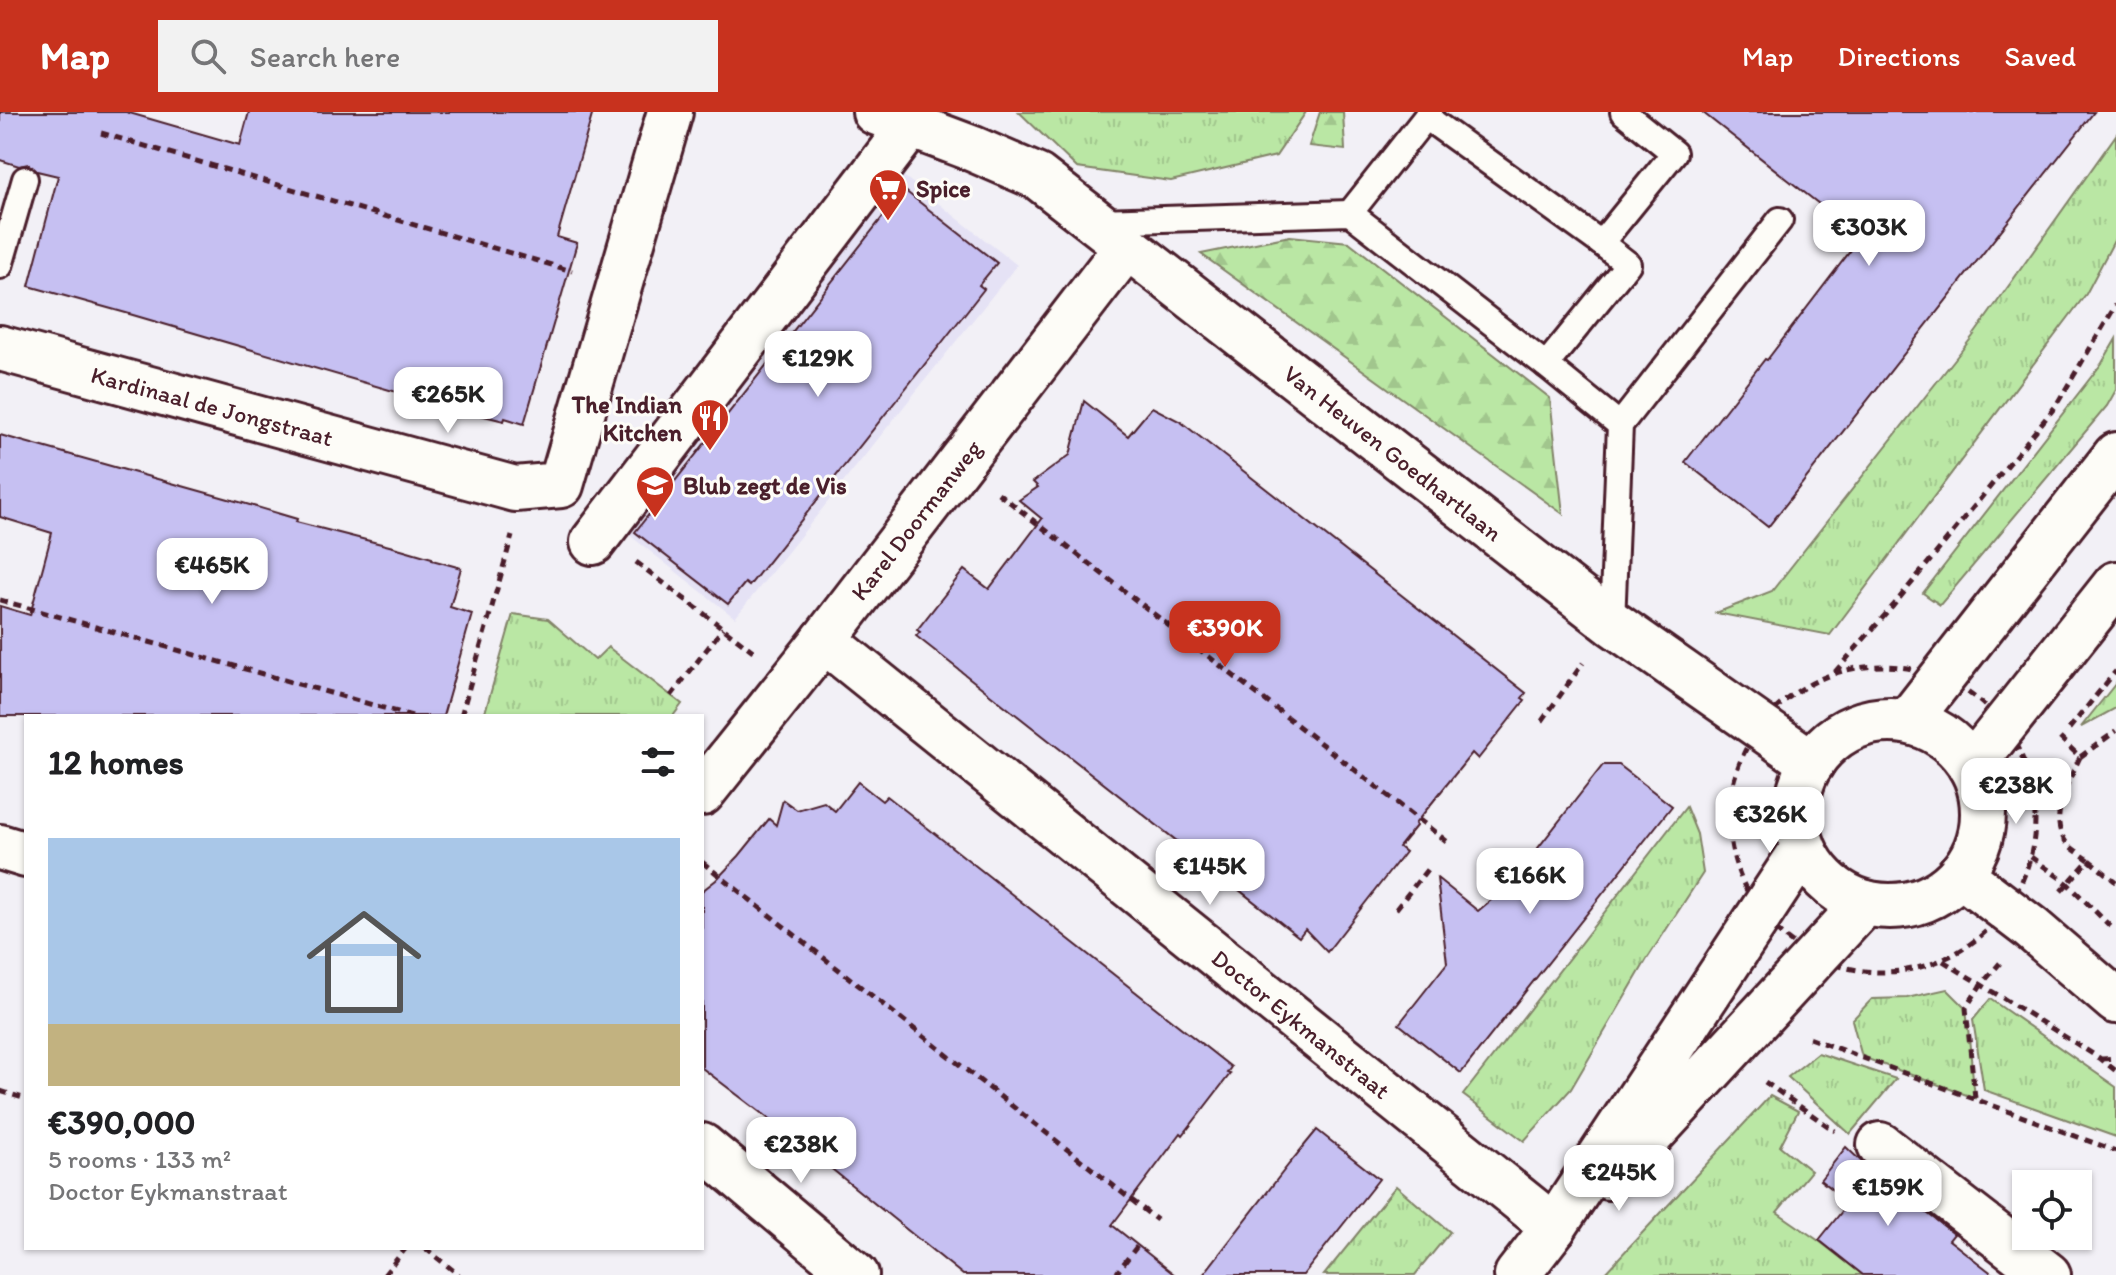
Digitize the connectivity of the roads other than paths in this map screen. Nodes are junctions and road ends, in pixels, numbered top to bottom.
1 (670, 112) edge
2 (1623, 112) edge
3 (1428, 115) edge
4 (893, 119) edge
5 (976, 130) edge
6 (25, 179) dead end
7 (1350, 213) junction
8 (1780, 220) dead end
9 (1111, 233) junction
10 (1601, 243) junction
11 (0, 266) edge
12 (0, 348) edge
13 (1546, 365) junction
14 (1620, 425) junction
15 (2116, 455) edge
16 (593, 542) road end
17 (2116, 584) edge
18 (1612, 623) junction
19 (824, 640) junction
20 (1908, 721) junction
21 (1812, 763) junction
22 (1971, 767) junction
23 (704, 790) edge
24 (0, 847) edge
25 (1803, 849) junction
26 (24, 854) edge
27 (1960, 874) junction
28 (1865, 903) junction
29 (2116, 1001) edge
30 (1883, 1147) road end
31 (704, 1148) edge
32 (1554, 1227) junction
33 (856, 1275) edge
34 (1517, 1275) edge
35 (2048, 1275) edge

1 - 12 street, Kardinaal de Jongstraat
2 - 10 lane
3 - 7 lane
3 - 10 lane
4 - 5 street, Van Heuven Goedhartlaan
4 - 16 street
5 - 9 street, Van Heuven Goedhartlaan
6 - 11 lane
7 - 9 lane
7 - 13 lane
8 - 14 lane
9 - 18 street, Van Heuven Goedhartlaan
9 - 19 street, Karel Doormanweg
10 - 13 lane
13 - 14 lane
14 - 18 lane
15 - 20 street
17 - 22 street
18 - 21 street, Van Heuven Goedhartlaan
19 - 23 street, Karel Doormanweg
19 - 32 street, Doctor Eykmanstraat
20 - 21 street
20 - 22 street
21 - 25 street
22 - 27 street
24 - 26 street
25 - 28 street
25 - 32 street
27 - 28 street
27 - 29 street
28 - 32 street
30 - 35 street
31 - 33 street
32 - 34 street

